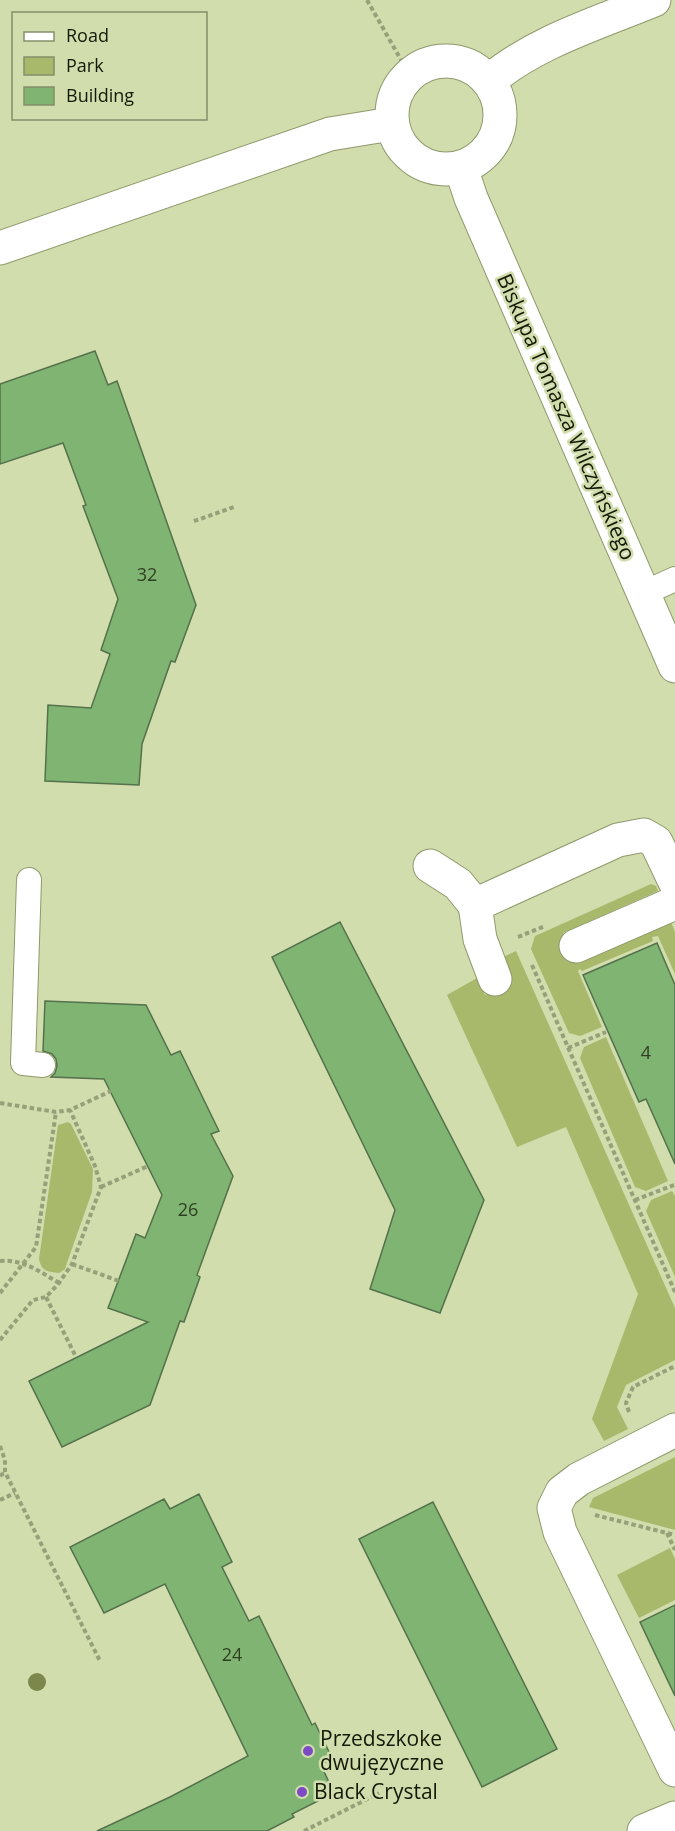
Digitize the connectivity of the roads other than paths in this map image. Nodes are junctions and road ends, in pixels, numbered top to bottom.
1 (654, 0) edge
2 (489, 81) junction
3 (391, 124) junction
4 (461, 168) junction
5 (0, 248) edge
6 (675, 579) edge
7 (644, 593) junction
8 (675, 666) edge
9 (430, 867) dead end
10 (29, 880) dead end
11 (675, 882) edge
12 (675, 903) edge
13 (475, 905) junction
14 (576, 946) dead end
15 (495, 979) dead end
16 (43, 1065) dead end
17 (675, 1430) edge
18 (675, 1770) edge
19 (675, 1818) edge
20 (644, 1831) edge

1 - 2 street
2 - 3 street
2 - 4 street
3 - 4 street
3 - 5 street
4 - 7 street, Biskupa Tomasza Wilczyńskiego
6 - 7 lane
7 - 8 street, Biskupa Tomasza Wilczyńskiego
9 - 13 street
10 - 16 lane
11 - 13 street
12 - 14 street
13 - 15 street
17 - 18 street
19 - 20 street

